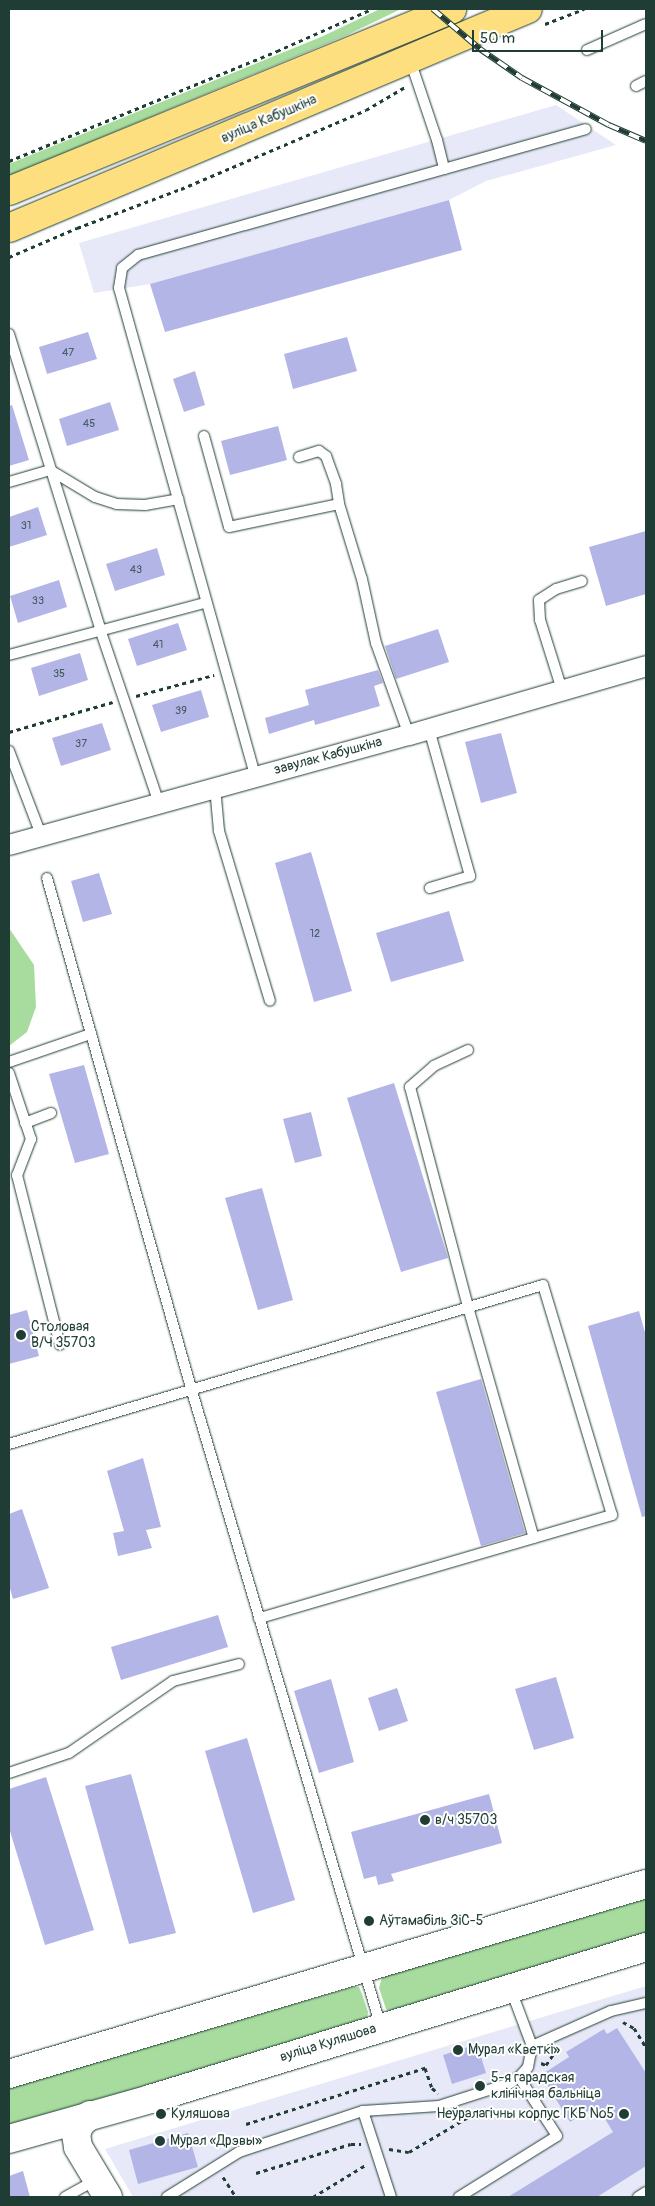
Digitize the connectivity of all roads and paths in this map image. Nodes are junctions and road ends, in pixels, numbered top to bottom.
1 (372, 9) edge
2 (452, 9) edge
3 (584, 9) edge
4 (534, 17) edge
5 (646, 24) edge
6 (587, 50) dead end
7 (413, 69) junction
8 (646, 81) edge
9 (636, 86) dead end
10 (586, 129) dead end
11 (9, 161) edge
12 (444, 169) junction
13 (9, 191) edge
14 (9, 228) edge
15 (9, 257) edge
16 (9, 334) edge
17 (204, 436) dead end
18 (299, 457) dead end
19 (50, 470) junction
20 (9, 482) edge
21 (178, 499) junction
22 (339, 504) junction
23 (582, 581) dead end
24 (205, 603) junction
25 (101, 632) junction
26 (9, 655) edge
27 (646, 666) edge
28 (562, 690) junction
29 (428, 729) junction
30 (409, 735) junction
31 (9, 751) edge
32 (255, 775) junction
33 (215, 786) junction
34 (159, 803) junction
35 (41, 836) junction
36 (9, 844) edge
37 (47, 878) dead end
38 (430, 888) dead end
39 (270, 1001) dead end
40 (91, 1034) junction
41 (468, 1050) dead end
42 (9, 1062) edge
43 (9, 1073) edge
44 (51, 1113) dead end
45 (26, 1123) junction
46 (13, 1176) edge
47 (468, 1307) junction
48 (60, 1345) dead end
49 (191, 1388) junction
50 (9, 1444) edge
51 (534, 1538) junction
52 (259, 1618) junction
53 (239, 1664) dead end
54 (9, 1773) edge
55 (646, 1884) edge
56 (644, 1951) edge
57 (363, 1969) junction
58 (510, 1988) junction
59 (646, 2002) edge
60 (616, 2022) dead end
61 (381, 2027) junction
62 (532, 2046) junction
63 (646, 2047) edge
64 (557, 2048) dead end
65 (531, 2059) junction
66 (9, 2074) edge
67 (519, 2078) junction
68 (446, 2094) dead end
69 (492, 2102) dead end
70 (363, 2111) junction
71 (90, 2115) junction
72 (246, 2124) dead end
73 (9, 2139) edge
74 (363, 2145) dead end
75 (378, 2156) junction
76 (369, 2163) junction
77 (371, 2171) dead end
78 (256, 2173) dead end
79 (102, 2188) edge
80 (646, 2192) edge
81 (65, 2197) edge
82 (167, 2197) edge
83 (313, 2197) edge
84 (391, 2197) edge
85 (460, 2197) edge
86 (638, 2197) edge

1 - 11 path
2 - 13 main road
3 - 4 path
4 - 7 main road, вуліца Кабушкіна
5 - 6 lane
7 - 12 lane
7 - 14 main road, вуліца Кабушкіна
7 - 15 path
8 - 9 lane
10 - 12 lane
12 - 21 lane
16 - 19 lane
17 - 22 lane
18 - 22 lane
19 - 20 lane
19 - 21 lane
19 - 25 lane
21 - 24 lane
22 - 30 lane
23 - 28 lane
24 - 25 lane
24 - 32 lane
25 - 26 lane
25 - 34 lane
27 - 28 street, завулак Кабушкіна
28 - 29 street, завулак Кабушкіна
29 - 30 street, завулак Кабушкіна
29 - 38 lane
30 - 32 street, завулак Кабушкіна
31 - 35 lane
32 - 33 street, завулак Кабушкіна
33 - 34 street, завулак Кабушкіна
33 - 39 lane
34 - 35 street, завулак Кабушкіна
35 - 36 street, завулак Кабушкіна
37 - 40 lane
40 - 42 lane
40 - 49 lane
41 - 47 lane
43 - 45 lane
44 - 45 lane
45 - 46 lane
46 - 48 lane
47 - 49 lane
47 - 51 lane
47 - 51 lane
49 - 50 lane
49 - 52 lane
51 - 52 lane
52 - 57 lane
53 - 54 lane
55 - 57 main road
56 - 58 main road, вуліца Куляшова
57 - 61 lane
57 - 66 main road
58 - 61 main road, вуліца Куляшова
58 - 62 lane
59 - 62 lane
60 - 63 path
61 - 71 main road, вуліца Куляшова
62 - 65 lane
64 - 65 path
65 - 67 lane
67 - 70 lane
67 - 85 lane
68 - 72 path
69 - 75 path
70 - 75 lane
70 - 82 lane
71 - 73 main road, вуліца Куляшова
71 - 79 main road
74 - 78 path
75 - 76 path
75 - 84 lane
76 - 77 path
76 - 83 path
79 - 81 lane
80 - 86 lane

